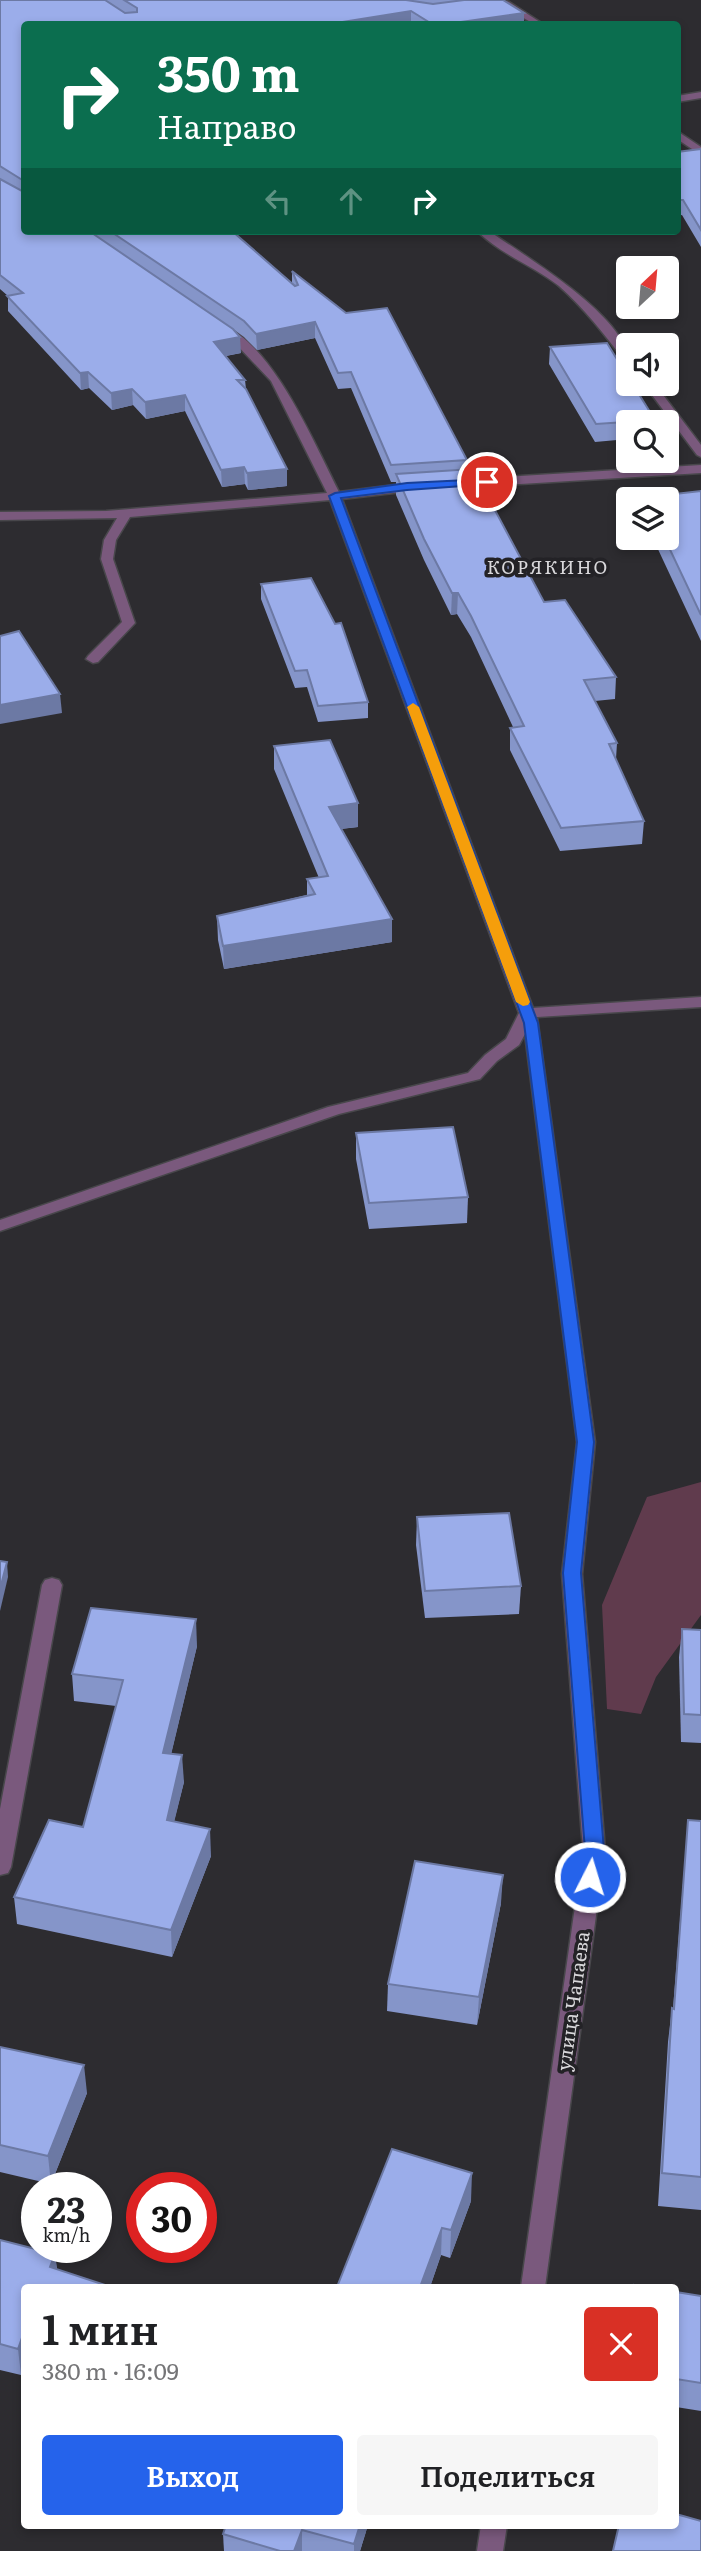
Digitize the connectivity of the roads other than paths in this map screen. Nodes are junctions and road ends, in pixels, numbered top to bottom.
1 (495, 3) edge
2 (534, 21) edge
3 (701, 95) edge
4 (681, 98) edge
5 (681, 137) edge
6 (701, 152) edge
7 (488, 235) edge
8 (211, 320) edge
9 (616, 342) edge
10 (658, 396) edge
11 (701, 453) edge
12 (701, 469) edge
13 (335, 496) junction
14 (3, 511) edge
15 (126, 513) junction
16 (93, 659) dead end
17 (701, 1002) edge
18 (527, 1013) junction
19 (0, 1226) edge
20 (52, 1585) dead end
21 (0, 1867) edge
22 (533, 2284) edge
23 (493, 2529) edge
24 (490, 2551) edge

1 - 2 street
3 - 4 street
5 - 6 street
7 - 9 street
8 - 13 street, улица Чапаева
10 - 11 street
12 - 13 street
13 - 15 street
13 - 18 street, улица Чапаева
14 - 15 street
15 - 16 street
17 - 18 street
18 - 19 street
18 - 22 street, улица Чапаева
20 - 21 street
23 - 24 street

